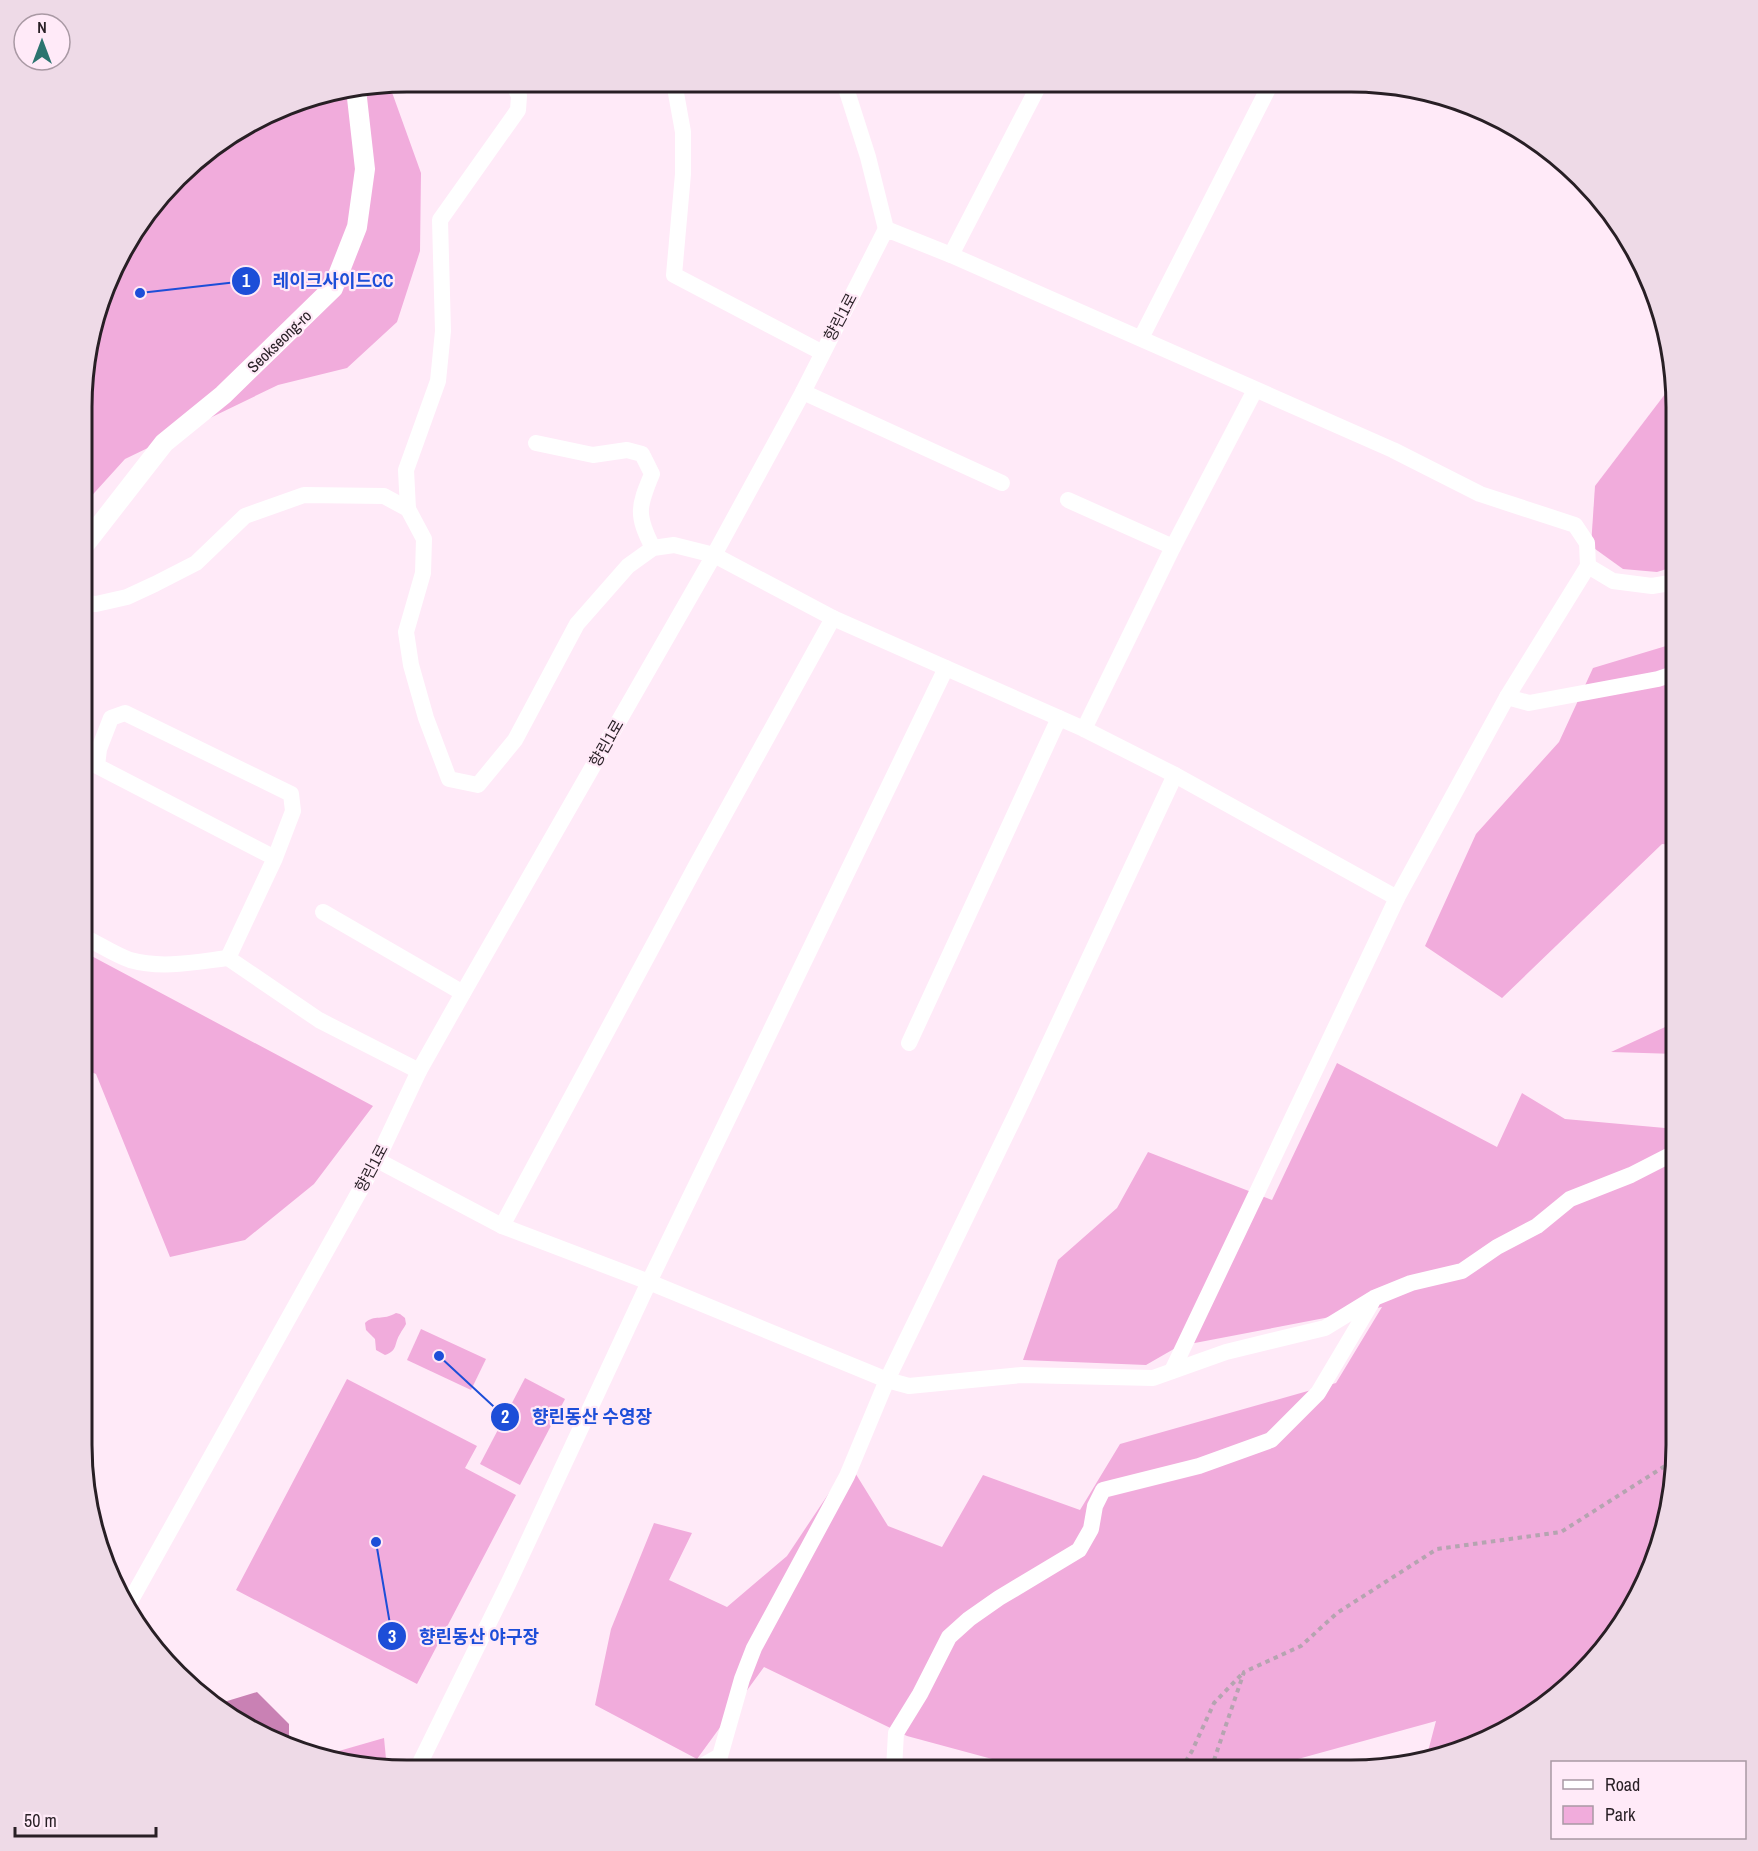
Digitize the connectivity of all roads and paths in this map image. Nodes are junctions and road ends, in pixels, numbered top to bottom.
1 (517, 92) edge
2 (676, 92) edge
3 (847, 92) edge
4 (1035, 92) edge
5 (1266, 92) edge
6 (357, 96) edge
7 (886, 229) junction
8 (951, 255) junction
9 (1141, 338) junction
10 (821, 352) junction
11 (1255, 390) junction
12 (803, 392) junction
13 (536, 443) dead end
14 (1002, 483) dead end
15 (1068, 500) dead end
16 (408, 509) junction
17 (92, 535) edge
18 (1173, 547) junction
19 (653, 548) junction
20 (714, 555) junction
21 (1588, 566) junction
22 (1666, 584) edge
23 (92, 604) edge
24 (833, 618) junction
25 (946, 668) junction
26 (1666, 677) edge
27 (1507, 697) junction
28 (1059, 718) junction
29 (1084, 729) junction
30 (1175, 776) junction
31 (275, 858) junction
32 (1397, 898) junction
33 (323, 912) dead end
34 (92, 941) edge
35 (228, 958) junction
36 (463, 993) junction
37 (909, 1043) dead end
38 (419, 1071) junction
39 (1666, 1157) edge
40 (377, 1160) junction
41 (502, 1226) junction
42 (649, 1282) junction
43 (1374, 1298) junction
44 (1172, 1371) junction
45 (887, 1380) junction
46 (1666, 1466) edge
47 (132, 1598) edge
48 (1244, 1672) junction
49 (421, 1760) edge
50 (713, 1760) edge
51 (894, 1760) edge
52 (1186, 1760) edge
53 (1214, 1760) edge

1 - 16 street
2 - 10 street
3 - 7 street
4 - 8 street
5 - 9 street
6 - 17 street, Seokseong-ro
7 - 8 street
7 - 10 street, 향린1로
8 - 9 street
9 - 11 street
10 - 12 street, 향린1로
11 - 18 street
11 - 21 street
12 - 14 street
12 - 20 street, 향린1로
13 - 19 street
15 - 18 street
16 - 19 street
16 - 23 street
18 - 29 street
19 - 20 street
20 - 24 street
20 - 36 street, 향린1로
21 - 22 street
21 - 27 street
24 - 25 street
24 - 41 street
25 - 28 street
25 - 42 street
26 - 27 street
27 - 32 street
28 - 29 street
28 - 37 street
29 - 30 street
30 - 32 street
30 - 45 street
31 - 31 street
31 - 35 street
32 - 44 street
33 - 36 street
34 - 35 street
35 - 38 street
36 - 38 street, 향린1로
38 - 40 street, 향린1로
39 - 43 street
40 - 41 street
40 - 47 street, 향린1로
41 - 42 street
42 - 45 street
42 - 49 street
43 - 44 street
43 - 51 street
44 - 45 street
45 - 50 street
46 - 48 path
48 - 52 path
48 - 53 path

